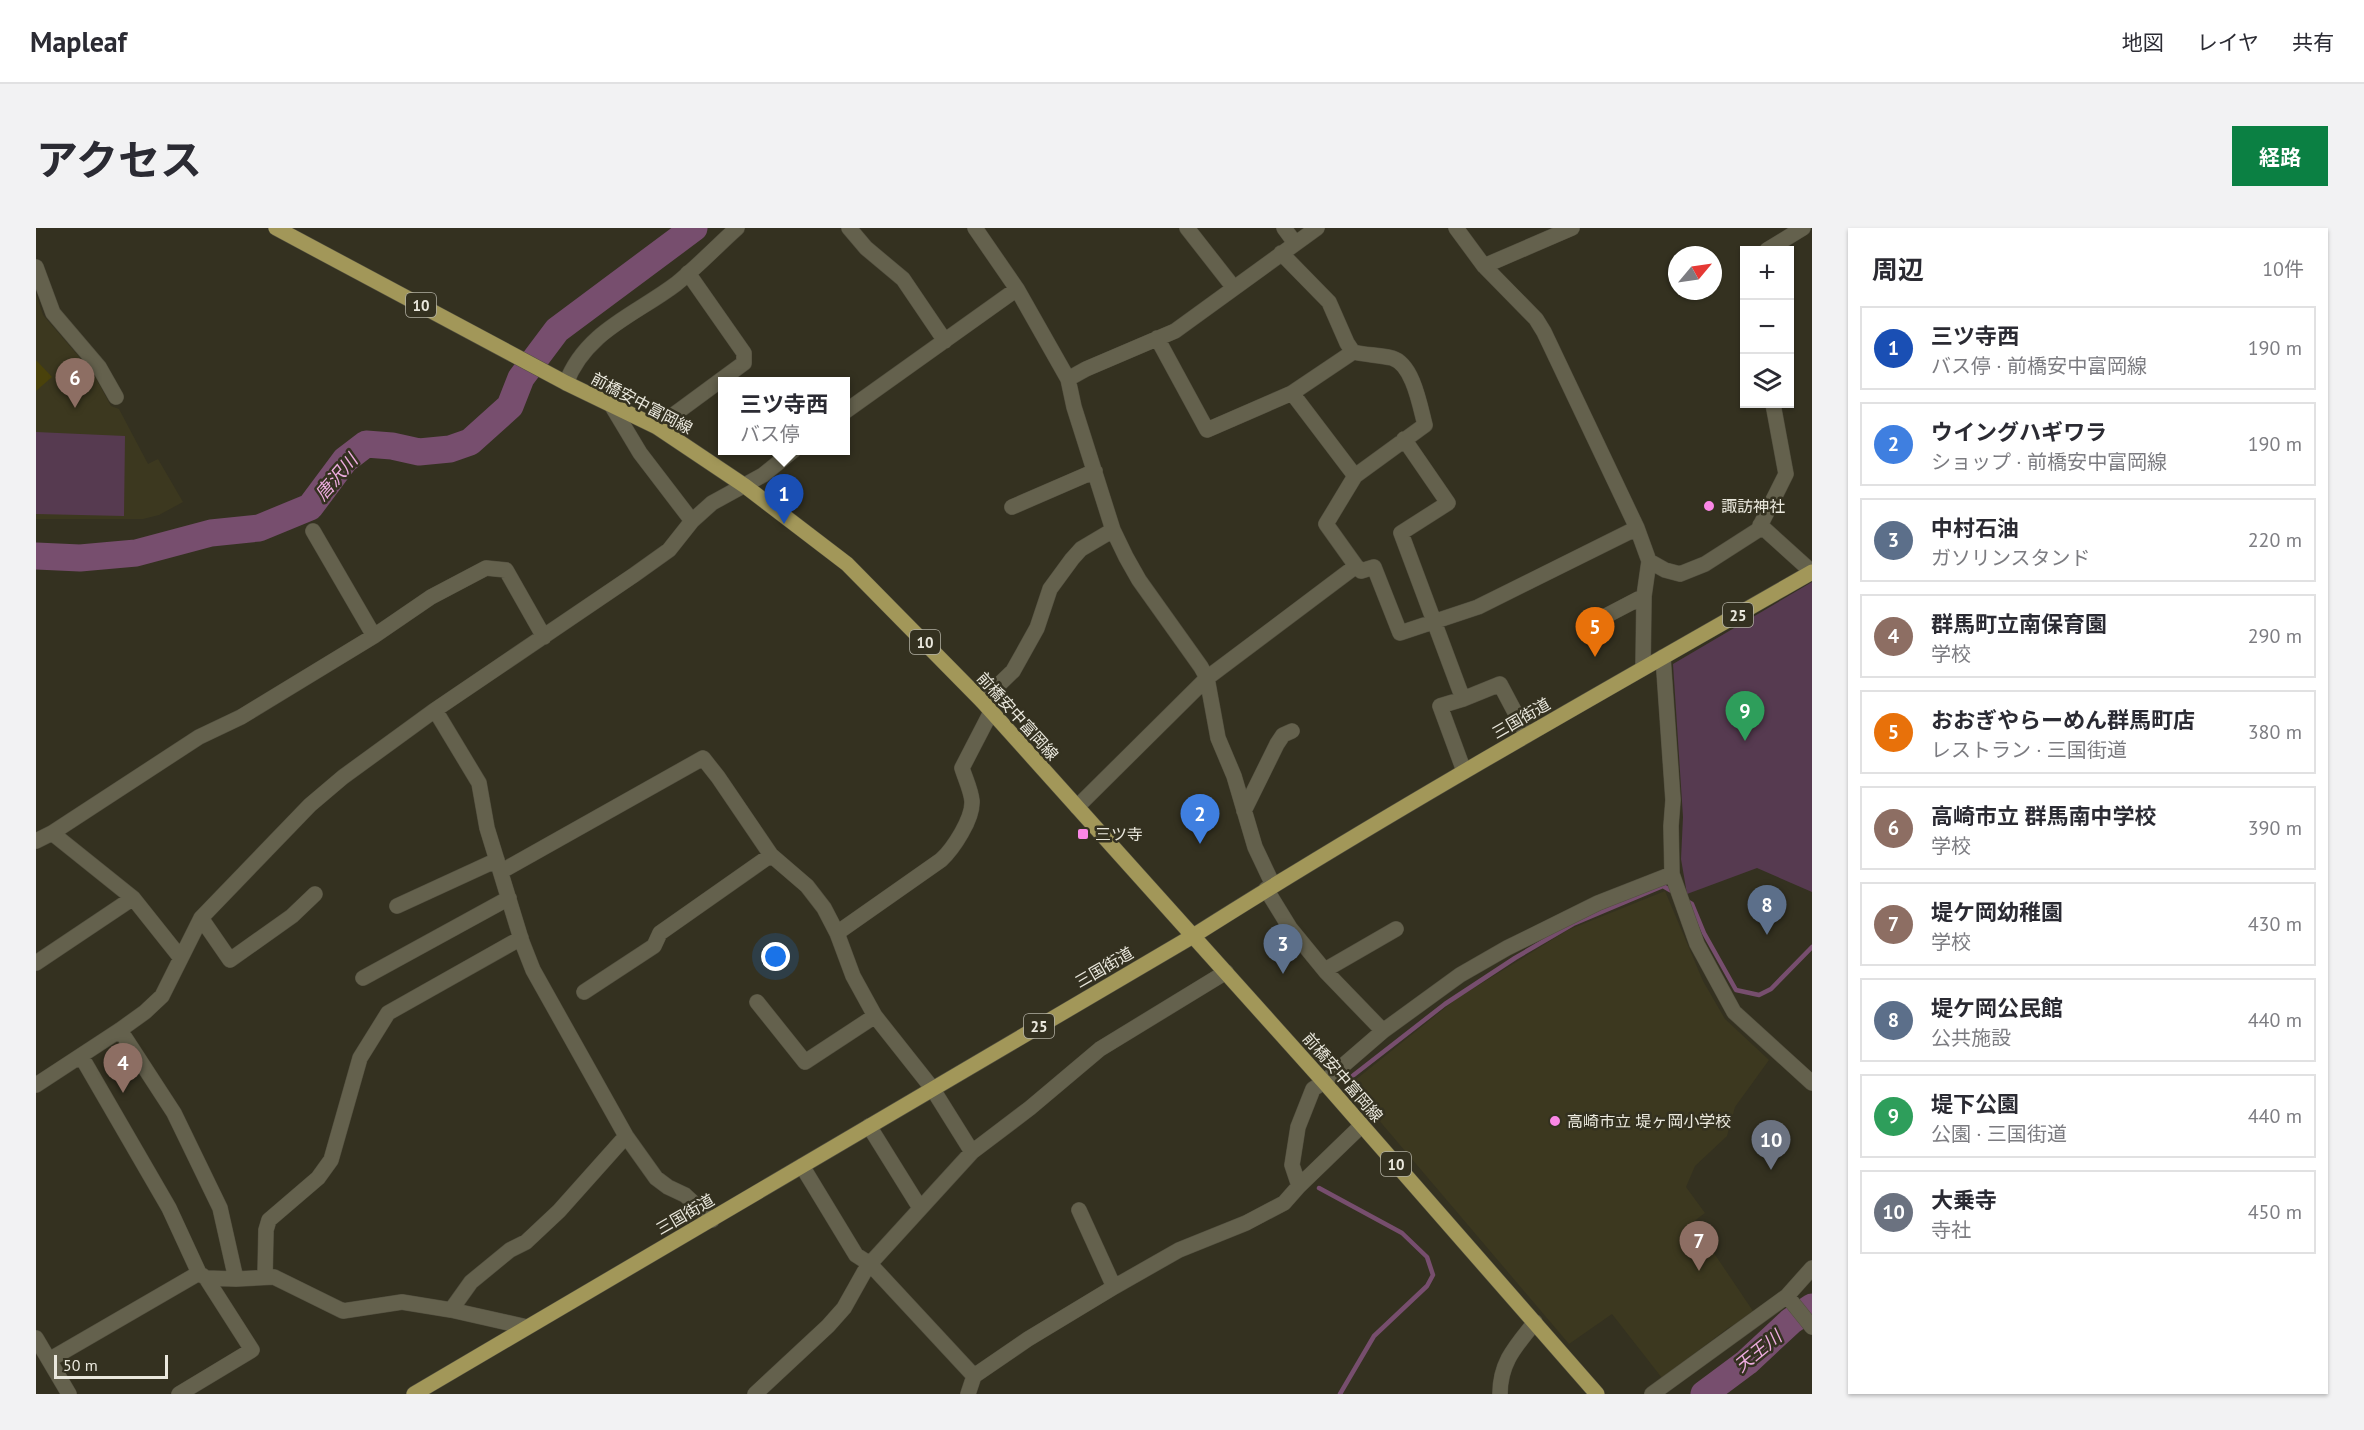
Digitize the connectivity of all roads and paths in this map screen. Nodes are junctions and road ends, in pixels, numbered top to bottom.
1 (276, 228) edge
2 (737, 228) edge
3 (849, 228) edge
4 (975, 228) edge
5 (1186, 228) edge
6 (1284, 228) edge
7 (1317, 228) edge
8 (1456, 228) edge
9 (1803, 228) edge
10 (1565, 229) edge
11 (1295, 243) junction
12 (1774, 246) edge
13 (1281, 253) junction
14 (36, 267) edge
15 (1484, 267) junction
16 (688, 273) junction
17 (1234, 288) junction
18 (1017, 289) junction
19 (1157, 339) junction
20 (945, 340) junction
21 (1353, 352) junction
22 (725, 377) edge
23 (1068, 379) junction
24 (718, 382) edge
25 (566, 383) junction
26 (1292, 393) junction
27 (116, 397) dead end
28 (610, 403) junction
29 (850, 408) edge
30 (1774, 408) edge
31 (657, 427) junction
32 (1404, 439) junction
33 (787, 455) edge
34 (1095, 471) junction
35 (1355, 476) junction
36 (745, 486) junction
37 (1012, 507) dead end
38 (692, 521) junction
39 (1760, 525) junction
40 (1637, 528) junction
41 (1113, 530) junction
42 (314, 531) dead end
43 (1649, 561) junction
44 (1356, 566) junction
45 (1812, 572) edge
46 (1644, 596) junction
47 (1598, 620) dead end
48 (1434, 623) junction
49 (375, 636) junction
50 (543, 637) junction
51 (1663, 657) junction
52 (1643, 668) junction
53 (1206, 678) junction
54 (1463, 699) junction
55 (986, 707) junction
56 (435, 710) junction
57 (1292, 731) dead end
58 (1527, 735) junction
59 (1464, 771) junction
60 (1077, 807) junction
61 (1244, 811) junction
62 (52, 833) junction
63 (36, 841) edge
64 (771, 855) junction
65 (499, 865) junction
66 (1672, 874) junction
67 (1270, 887) junction
68 (315, 894) dead end
69 (133, 898) junction
70 (509, 898) junction
71 (397, 906) dead end
72 (201, 918) junction
73 (1396, 929) dead end
74 (837, 933) junction
75 (1193, 936) junction
76 (521, 938) junction
77 (180, 957) junction
78 (36, 963) edge
79 (1325, 970) junction
80 (1226, 972) junction
81 (363, 978) dead end
82 (584, 992) dead end
83 (758, 1002) dead end
84 (875, 1016) junction
85 (120, 1030) junction
86 (1383, 1031) junction
87 (81, 1056) junction
88 (1324, 1082) junction
89 (1812, 1083) edge
90 (36, 1085) edge
91 (932, 1088) junction
92 (1362, 1125) junction
93 (869, 1126) junction
94 (626, 1136) junction
95 (972, 1152) junction
96 (802, 1166) junction
97 (1299, 1186) junction
98 (920, 1208) junction
99 (1079, 1210) dead end
100 (712, 1220) junction
101 (870, 1264) junction
102 (1812, 1268) edge
103 (202, 1276) junction
104 (265, 1277) junction
105 (236, 1279) junction
106 (1114, 1287) junction
107 (1787, 1296) junction
108 (452, 1310) junction
109 (1535, 1322) junction
110 (527, 1327) junction
111 (1812, 1327) edge
112 (36, 1338) edge
113 (49, 1360) junction
114 (974, 1376) junction
115 (69, 1394) edge
116 (179, 1394) edge
117 (414, 1394) edge
118 (755, 1394) edge
119 (968, 1394) edge
120 (1500, 1394) edge
121 (1597, 1394) edge
122 (1652, 1394) edge

1 - 25 main road, 前橋安中富岡線 / 10
2 - 16 street
3 - 20 street
4 - 18 street
5 - 17 street
6 - 11 street
7 - 11 street
8 - 15 street
9 - 12 street
10 - 15 street
11 - 13 street
13 - 17 street
13 - 21 street
14 - 27 street
15 - 40 street
16 - 22 street
16 - 25 street
17 - 19 street
18 - 20 street
18 - 23 street
19 - 23 street
19 - 26 street
20 - 29 street
21 - 26 street
21 - 32 street
23 - 34 street
24 - 31 street
25 - 28 main road, 前橋安中富岡線 / 10
26 - 35 street
28 - 31 main road, 前橋安中富岡線 / 10
28 - 38 street
30 - 39 street
31 - 36 main road, 前橋安中富岡線 / 10
32 - 35 street
32 - 48 street
33 - 36 street
34 - 37 street
34 - 41 street
35 - 44 street
36 - 38 street
36 - 55 main road, 前橋安中富岡線 / 10
38 - 50 street
39 - 43 street
39 - 45 street
40 - 43 street
40 - 48 street
41 - 53 street
41 - 55 street
42 - 49 street
43 - 46 street
44 - 48 street
44 - 53 street
45 - 51 main road, 三国街道 / 25
46 - 47 street
46 - 52 street
48 - 54 street
49 - 50 street
49 - 62 street
50 - 56 street
51 - 52 main road, 三国街道 / 25
51 - 66 street
52 - 58 main road, 三国街道 / 25
53 - 60 street
53 - 61 street
54 - 58 street
54 - 59 street
55 - 60 main road, 前橋安中富岡線 / 10
55 - 74 street
56 - 65 street
56 - 72 street
57 - 61 street
58 - 59 main road, 三国街道 / 25
59 - 67 main road, 三国街道 / 25
60 - 75 main road, 前橋安中富岡線 / 10
61 - 67 street
62 - 63 street
62 - 69 street
64 - 65 street
64 - 74 street
64 - 82 street
65 - 70 street
65 - 71 street
66 - 86 street
66 - 89 street
67 - 75 main road, 三国街道 / 25
67 - 79 street
68 - 72 street
69 - 77 street
69 - 78 street
70 - 76 street
70 - 81 street
72 - 77 street
73 - 79 street
74 - 84 street
75 - 80 main road, 前橋安中富岡線 / 10
75 - 91 main road, 三国街道 / 25
76 - 94 street
76 - 104 street
77 - 85 street
79 - 86 street
80 - 88 main road, 前橋安中富岡線 / 10
80 - 95 street
83 - 84 street
84 - 91 street
85 - 87 street
85 - 105 street
86 - 88 street
87 - 90 street
87 - 103 street
88 - 92 main road, 前橋安中富岡線 / 10
88 - 97 street
91 - 93 main road, 三国街道 / 25
91 - 95 street
92 - 97 street
92 - 109 main road, 前橋安中富岡線 / 10
93 - 96 main road, 三国街道 / 25
93 - 98 street
94 - 100 street
94 - 108 street
95 - 98 street
96 - 100 main road, 三国街道 / 25
96 - 101 street
97 - 106 street
98 - 101 street
99 - 106 street
100 - 110 main road, 三国街道 / 25
101 - 114 street
101 - 118 street
102 - 107 street
103 - 105 street
103 - 113 street
103 - 116 street
104 - 105 street
104 - 108 street
106 - 114 street
107 - 111 street
107 - 122 street
108 - 110 street
109 - 120 street
109 - 121 main road, 前橋安中富岡線 / 10
110 - 117 main road, 三国街道 / 25
112 - 113 street
113 - 115 street
114 - 119 street

